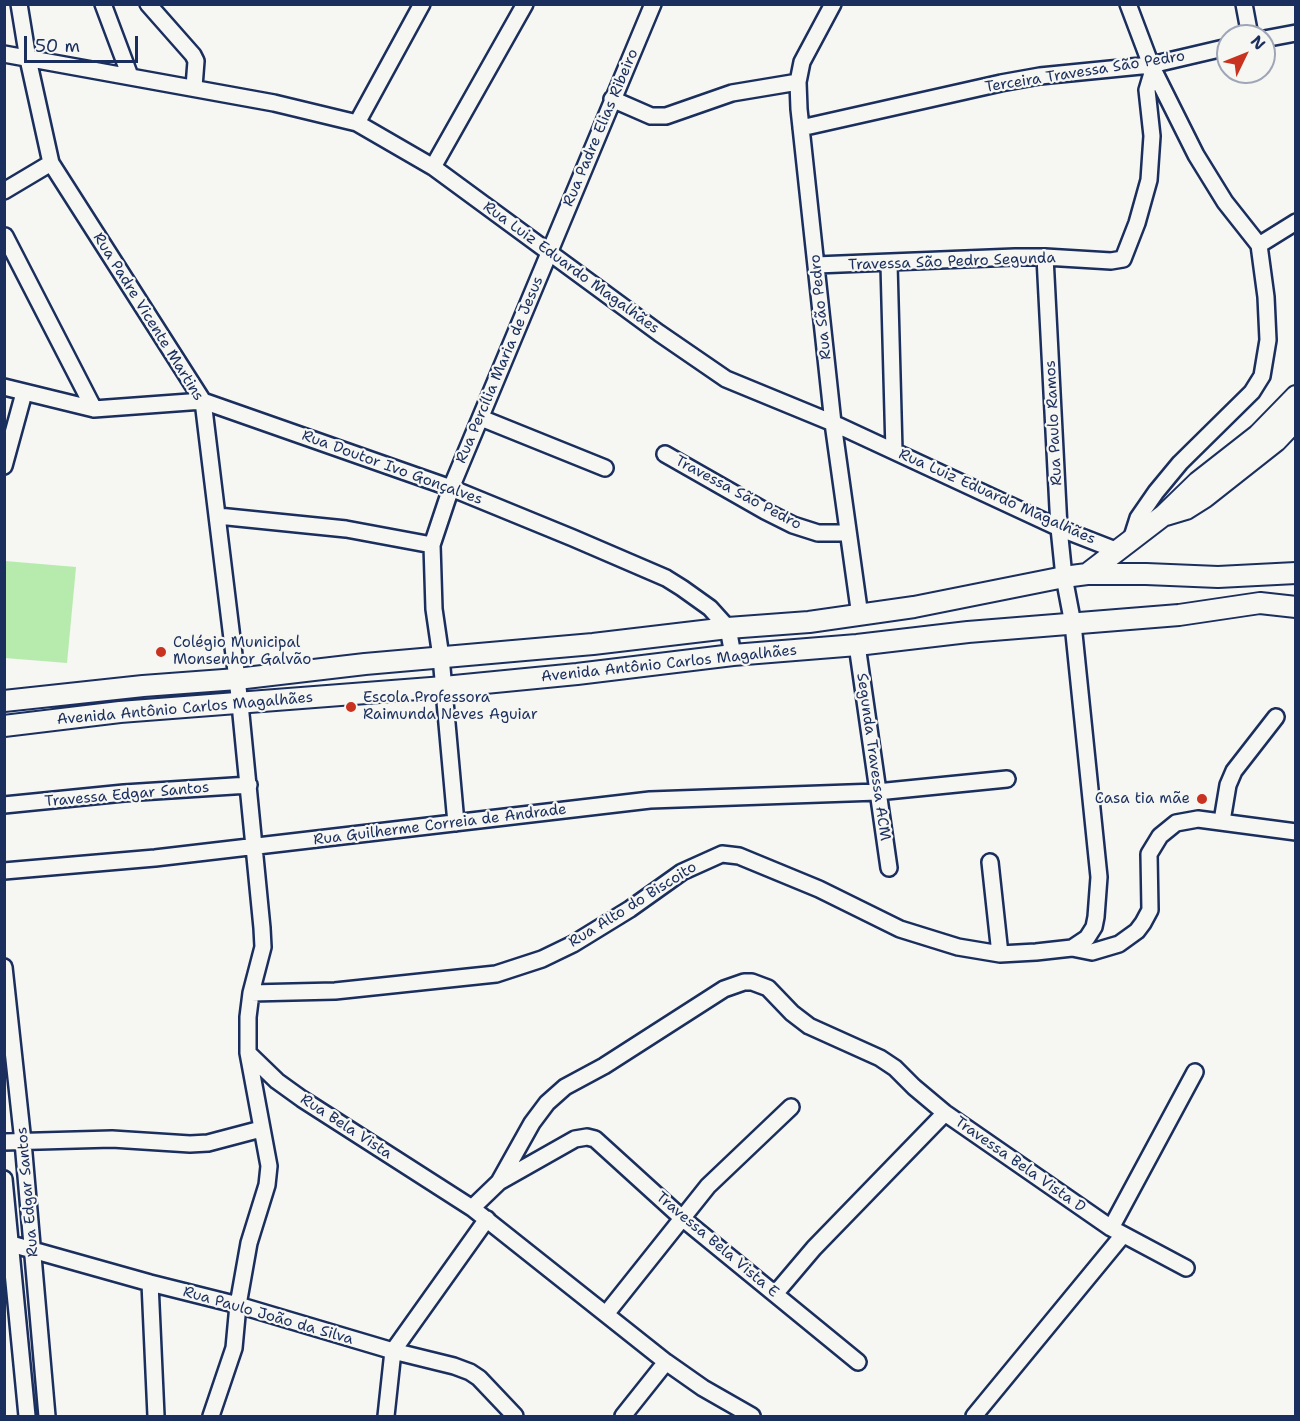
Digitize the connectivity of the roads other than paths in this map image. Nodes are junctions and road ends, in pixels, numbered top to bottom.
1 (19, 4) edge
2 (103, 4) edge
3 (148, 4) edge
4 (422, 4) edge
5 (525, 4) edge
6 (653, 4) edge
7 (832, 4) edge
8 (1128, 4) edge
9 (1244, 4) edge
10 (1248, 24) edge
11 (1296, 33) edge
12 (1276, 37) edge
13 (1216, 50) edge
14 (4, 54) edge
15 (28, 59) junction
16 (1152, 68) junction
17 (130, 76) junction
18 (798, 82) junction
19 (194, 87) junction
20 (612, 99) junction
21 (357, 123) junction
22 (801, 128) junction
23 (51, 163) junction
24 (432, 168) junction
25 (4, 191) edge
26 (1296, 222) edge
27 (5, 236) edge
28 (1259, 245) junction
29 (549, 253) junction
30 (1045, 257) junction
31 (889, 264) junction
32 (816, 266) junction
33 (4, 387) edge
34 (24, 393) junction
35 (1296, 396) edge
36 (203, 401) junction
37 (94, 410) junction
38 (481, 418) junction
39 (1296, 420) edge
40 (833, 423) junction
41 (894, 451) junction
42 (665, 454) dead end
43 (4, 466) edge
44 (605, 468) dead end
45 (451, 488) junction
46 (1164, 515) junction
47 (218, 516) junction
48 (1059, 528) junction
49 (847, 533) junction
50 (432, 545) junction
51 (1124, 545) junction
52 (1296, 573) edge
53 (1087, 574) junction
54 (1260, 576) junction
55 (1064, 577) junction
56 (1260, 603) junction
57 (1296, 608) edge
58 (860, 616) junction
59 (1073, 624) junction
60 (728, 628) junction
61 (857, 645) junction
62 (733, 655) junction
63 (441, 657) junction
64 (237, 679) junction
65 (444, 687) junction
66 (4, 701) edge
67 (240, 704) junction
68 (1276, 717) dead end
69 (4, 726) edge
70 (1007, 780) dead end
71 (249, 785) junction
72 (877, 792) junction
73 (4, 806) edge
74 (1222, 821) junction
75 (456, 823) junction
76 (1296, 832) edge
77 (255, 846) junction
78 (990, 862) dead end
79 (889, 868) dead end
80 (4, 871) edge
81 (1072, 948) junction
82 (1000, 954) junction
83 (4, 967) edge
84 (251, 993) junction
85 (248, 1053) junction
86 (1195, 1072) dead end
87 (792, 1107) dead end
88 (945, 1113) junction
89 (261, 1130) junction
90 (4, 1142) edge
91 (23, 1142) junction
92 (4, 1179) edge
93 (499, 1182) junction
94 (472, 1208) junction
95 (682, 1218) junction
96 (487, 1219) junction
97 (1117, 1231) junction
98 (7, 1243) edge
99 (33, 1251) junction
100 (1186, 1268) dead end
101 (150, 1283) junction
102 (776, 1294) junction
103 (238, 1305) junction
104 (606, 1314) junction
105 (393, 1351) junction
106 (666, 1362) junction
107 (858, 1362) dead end
108 (27, 1416) edge
109 (47, 1416) edge
110 (156, 1416) edge
111 (211, 1416) edge
112 (386, 1416) edge
113 (515, 1416) edge
114 (623, 1416) edge
115 (752, 1416) edge
116 (974, 1416) edge

1 - 15 street, Rua Padre Vicente Martins
2 - 17 street
3 - 19 street
4 - 21 street
5 - 24 street
6 - 20 street, Rua Padre Elias Ribeiro
7 - 18 street, Rua São Pedro
8 - 16 street
9 - 10 street
11 - 12 street
13 - 16 street, Terceira Travessa São Pedro
14 - 15 street, Rua Luiz Eduardo Magalhães
15 - 17 street, Rua Luiz Eduardo Magalhães
15 - 23 street, Rua Padre Vicente Martins
16 - 22 street, Terceira Travessa São Pedro
16 - 28 street
16 - 30 street, Travessa São Pedro Segunda
17 - 19 street, Rua Luiz Eduardo Magalhães
18 - 20 street
18 - 22 street, Rua São Pedro
19 - 21 street, Rua Luiz Eduardo Magalhães
20 - 29 street, Rua Padre Elias Ribeiro
21 - 24 street, Rua Luiz Eduardo Magalhães
22 - 32 street, Rua São Pedro
23 - 25 street
23 - 36 street, Rua Padre Vicente Martins
24 - 29 street, Rua Luiz Eduardo Magalhães
26 - 28 street
27 - 37 street
28 - 51 street
29 - 38 street, Rua Percília Maria de Jesus
29 - 40 street, Rua Luiz Eduardo Magalhães
30 - 31 street, Travessa São Pedro Segunda
30 - 48 street, Rua Paulo Ramos
31 - 32 street, Travessa São Pedro Segunda
31 - 41 street
32 - 40 street, Rua São Pedro
33 - 34 street, Rua Doutor Ivo Gonçalves
34 - 37 street, Rua Doutor Ivo Gonçalves
34 - 43 street
35 - 46 main road, Avenida Antônio Carlos Magalhães
36 - 37 street, Rua Doutor Ivo Gonçalves
36 - 45 street, Rua Doutor Ivo Gonçalves
36 - 47 street, Rua Padre Vicente Martins
38 - 44 street
38 - 45 street, Rua Percília Maria de Jesus
39 - 46 main road, Avenida Antônio Carlos Magalhães
40 - 41 street, Rua Luiz Eduardo Magalhães
40 - 49 street, Rua São Pedro
41 - 48 street, Rua Luiz Eduardo Magalhães
42 - 49 street, Travessa São Pedro
45 - 50 street, Rua Percília Maria de Jesus
45 - 60 street, Rua Doutor Ivo Gonçalves
46 - 51 main road, Avenida Antônio Carlos Magalhães
47 - 50 street
47 - 64 street, Rua Padre Vicente Martins
48 - 51 street, Rua Luiz Eduardo Magalhães
48 - 55 street, Rua Paulo Ramos
49 - 58 street, Rua São Pedro
50 - 63 street
51 - 53 main road, Avenida Antônio Carlos Magalhães
52 - 54 main road, Avenida Antônio Carlos Magalhães
53 - 54 main road, Avenida Antônio Carlos Magalhães
53 - 55 main road, Avenida Antônio Carlos Magalhães
54 - 56 main road
55 - 58 main road, Avenida Antônio Carlos Magalhães
55 - 59 street, Rua Paulo Ramos
56 - 57 main road, Avenida Antônio Carlos Magalhães
56 - 59 main road, Avenida Antônio Carlos Magalhães
58 - 60 main road, Avenida Antônio Carlos Magalhães
59 - 61 main road, Avenida Antônio Carlos Magalhães
59 - 81 street, Rua Paulo Ramos
60 - 62 street
60 - 63 main road, Avenida Antônio Carlos Magalhães
61 - 62 main road, Avenida Antônio Carlos Magalhães
61 - 72 street, Segunda Travessa ACM
62 - 65 main road, Avenida Antônio Carlos Magalhães
63 - 64 main road, Avenida Antônio Carlos Magalhães
63 - 65 street
64 - 66 main road, Avenida Antônio Carlos Magalhães
64 - 67 street
65 - 67 main road, Avenida Antônio Carlos Magalhães
65 - 75 street
67 - 69 main road, Avenida Antônio Carlos Magalhães
67 - 71 street
68 - 74 street
70 - 72 street, Rua Guilherme Correia de Andrade
71 - 73 street, Travessa Edgar Santos
71 - 77 street
72 - 75 street, Rua Guilherme Correia de Andrade
72 - 79 street, Segunda Travessa ACM
74 - 76 street, Rua Alto do Biscoito
74 - 81 street, Rua Alto do Biscoito
75 - 77 street, Rua Guilherme Correia de Andrade
77 - 80 street, Rua Guilherme Correia de Andrade
77 - 84 street
78 - 82 street
81 - 82 street, Rua Alto do Biscoito
82 - 84 street, Rua Alto do Biscoito
83 - 91 street, Rua Edgar Santos
84 - 85 street
85 - 89 street
85 - 94 street, Rua Bela Vista
86 - 97 street
87 - 95 street
88 - 93 street
88 - 97 street, Travessa Bela Vista D
88 - 102 street, Travessa Bela Vista D
89 - 91 street
89 - 103 street
90 - 91 street
91 - 99 street, Rua Edgar Santos
92 - 98 street, Rua Edgar Santos
93 - 94 street
93 - 95 street, Travessa Bela Vista E
94 - 96 street, Rua Bela Vista
95 - 102 street, Travessa Bela Vista E
95 - 104 street
96 - 104 street, Rua Bela Vista
96 - 105 street
97 - 100 street, Travessa Bela Vista D
97 - 116 street
98 - 99 street, Rua Paulo João da Silva
98 - 108 street, Rua Edgar Santos
99 - 101 street, Rua Paulo João da Silva
99 - 109 street, Rua Edgar Santos
101 - 103 street, Rua Paulo João da Silva
101 - 110 street
102 - 107 street, Travessa Bela Vista E
103 - 105 street, Rua Paulo João da Silva
103 - 111 street
104 - 106 street, Rua Bela Vista
105 - 112 street
105 - 113 street, Rua Paulo João da Silva
106 - 114 street
106 - 115 street, Rua Bela Vista

